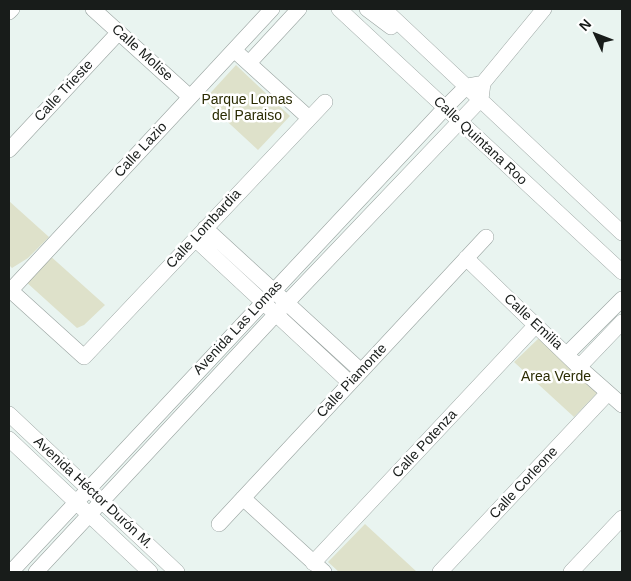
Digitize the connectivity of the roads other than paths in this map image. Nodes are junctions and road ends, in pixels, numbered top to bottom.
1 (12, 9) edge
2 (93, 9) edge
3 (272, 9) edge
4 (299, 9) edge
5 (338, 9) edge
6 (367, 9) edge
7 (384, 9) edge
8 (544, 9) edge
9 (9, 12) edge
10 (407, 30) junction
11 (119, 32) junction
12 (234, 50) junction
13 (249, 63) junction
14 (483, 83) junction
15 (467, 86) junction
16 (190, 97) junction
17 (481, 99) junction
18 (325, 102) dead end
19 (445, 108) junction
20 (309, 118) junction
21 (459, 121) junction
22 (9, 150) edge
23 (622, 233) edge
24 (200, 234) junction
25 (486, 237) dead end
26 (466, 258) junction
27 (622, 272) edge
28 (10, 289) edge
29 (273, 290) junction
30 (622, 299) edge
31 (262, 302) junction
32 (286, 302) junction
33 (276, 314) junction
34 (622, 322) edge
35 (536, 325) junction
36 (567, 354) junction
37 (579, 367) junction
38 (361, 371) junction
39 (350, 383) junction
40 (608, 393) junction
41 (622, 405) edge
42 (9, 414) edge
43 (9, 439) edge
44 (87, 488) junction
45 (243, 498) junction
46 (76, 501) junction
47 (101, 501) junction
48 (89, 514) junction
49 (622, 518) edge
50 (219, 524) dead end
51 (319, 567) edge
52 (11, 572) edge
53 (36, 572) edge
54 (150, 572) edge
55 (177, 572) edge
56 (440, 572) edge
57 (571, 572) edge

1 - 9 street
2 - 11 street, Calle Molise
3 - 12 street, Calle Lazio
4 - 13 street
5 - 19 street, Calle Quintana Roo
6 - 10 street
7 - 10 street
8 - 14 street
10 - 15 street
11 - 16 street, Calle Molise
11 - 22 street, Calle Trieste
12 - 13 street
12 - 16 street, Calle Lazio
13 - 20 street
14 - 15 street
14 - 17 street
15 - 17 street
15 - 19 street, Avenida Las Lomas
16 - 28 street, Calle Lazio
17 - 21 street, Avenida Las Lomas
17 - 23 street
18 - 20 street, Calle Lombardia
19 - 21 street, Calle Quintana Roo
19 - 29 street, Avenida Las Lomas
20 - 24 street, Calle Lombardia
21 - 27 street, Calle Quintana Roo
21 - 32 street, Avenida Las Lomas
24 - 28 street, Calle Lombardia
24 - 29 street
24 - 31 street
25 - 26 street, Calle Piamonte
26 - 35 street, Calle Emilia
26 - 38 street, Calle Piamonte
29 - 31 street, Avenida Las Lomas
29 - 32 street
30 - 36 street
31 - 33 street
31 - 44 street, Avenida Las Lomas
32 - 33 street, Avenida Las Lomas
32 - 38 street
33 - 39 street
33 - 47 street, Avenida Las Lomas
34 - 37 street
35 - 36 street, Calle Emilia
35 - 51 street, Calle Potenza
36 - 37 street, Calle Emilia
37 - 40 street, Calle Emilia
38 - 39 street, Calle Piamonte
39 - 45 street, Calle Piamonte
40 - 41 street, Calle Emilia
40 - 56 street, Calle Corleone
42 - 44 street, Avenida Héctor Durón M.
43 - 46 street, Avenida Héctor Durón M.
44 - 46 street, Avenida Las Lomas
44 - 47 street, Avenida Héctor Durón M.
45 - 50 street, Calle Piamonte
45 - 51 street
46 - 48 street, Avenida Héctor Durón M.
46 - 52 street, Avenida Las Lomas
47 - 48 street, Avenida Las Lomas
47 - 55 street, Avenida Héctor Durón M.
48 - 53 street, Avenida Las Lomas
48 - 54 street, Avenida Héctor Durón M.
49 - 57 street

